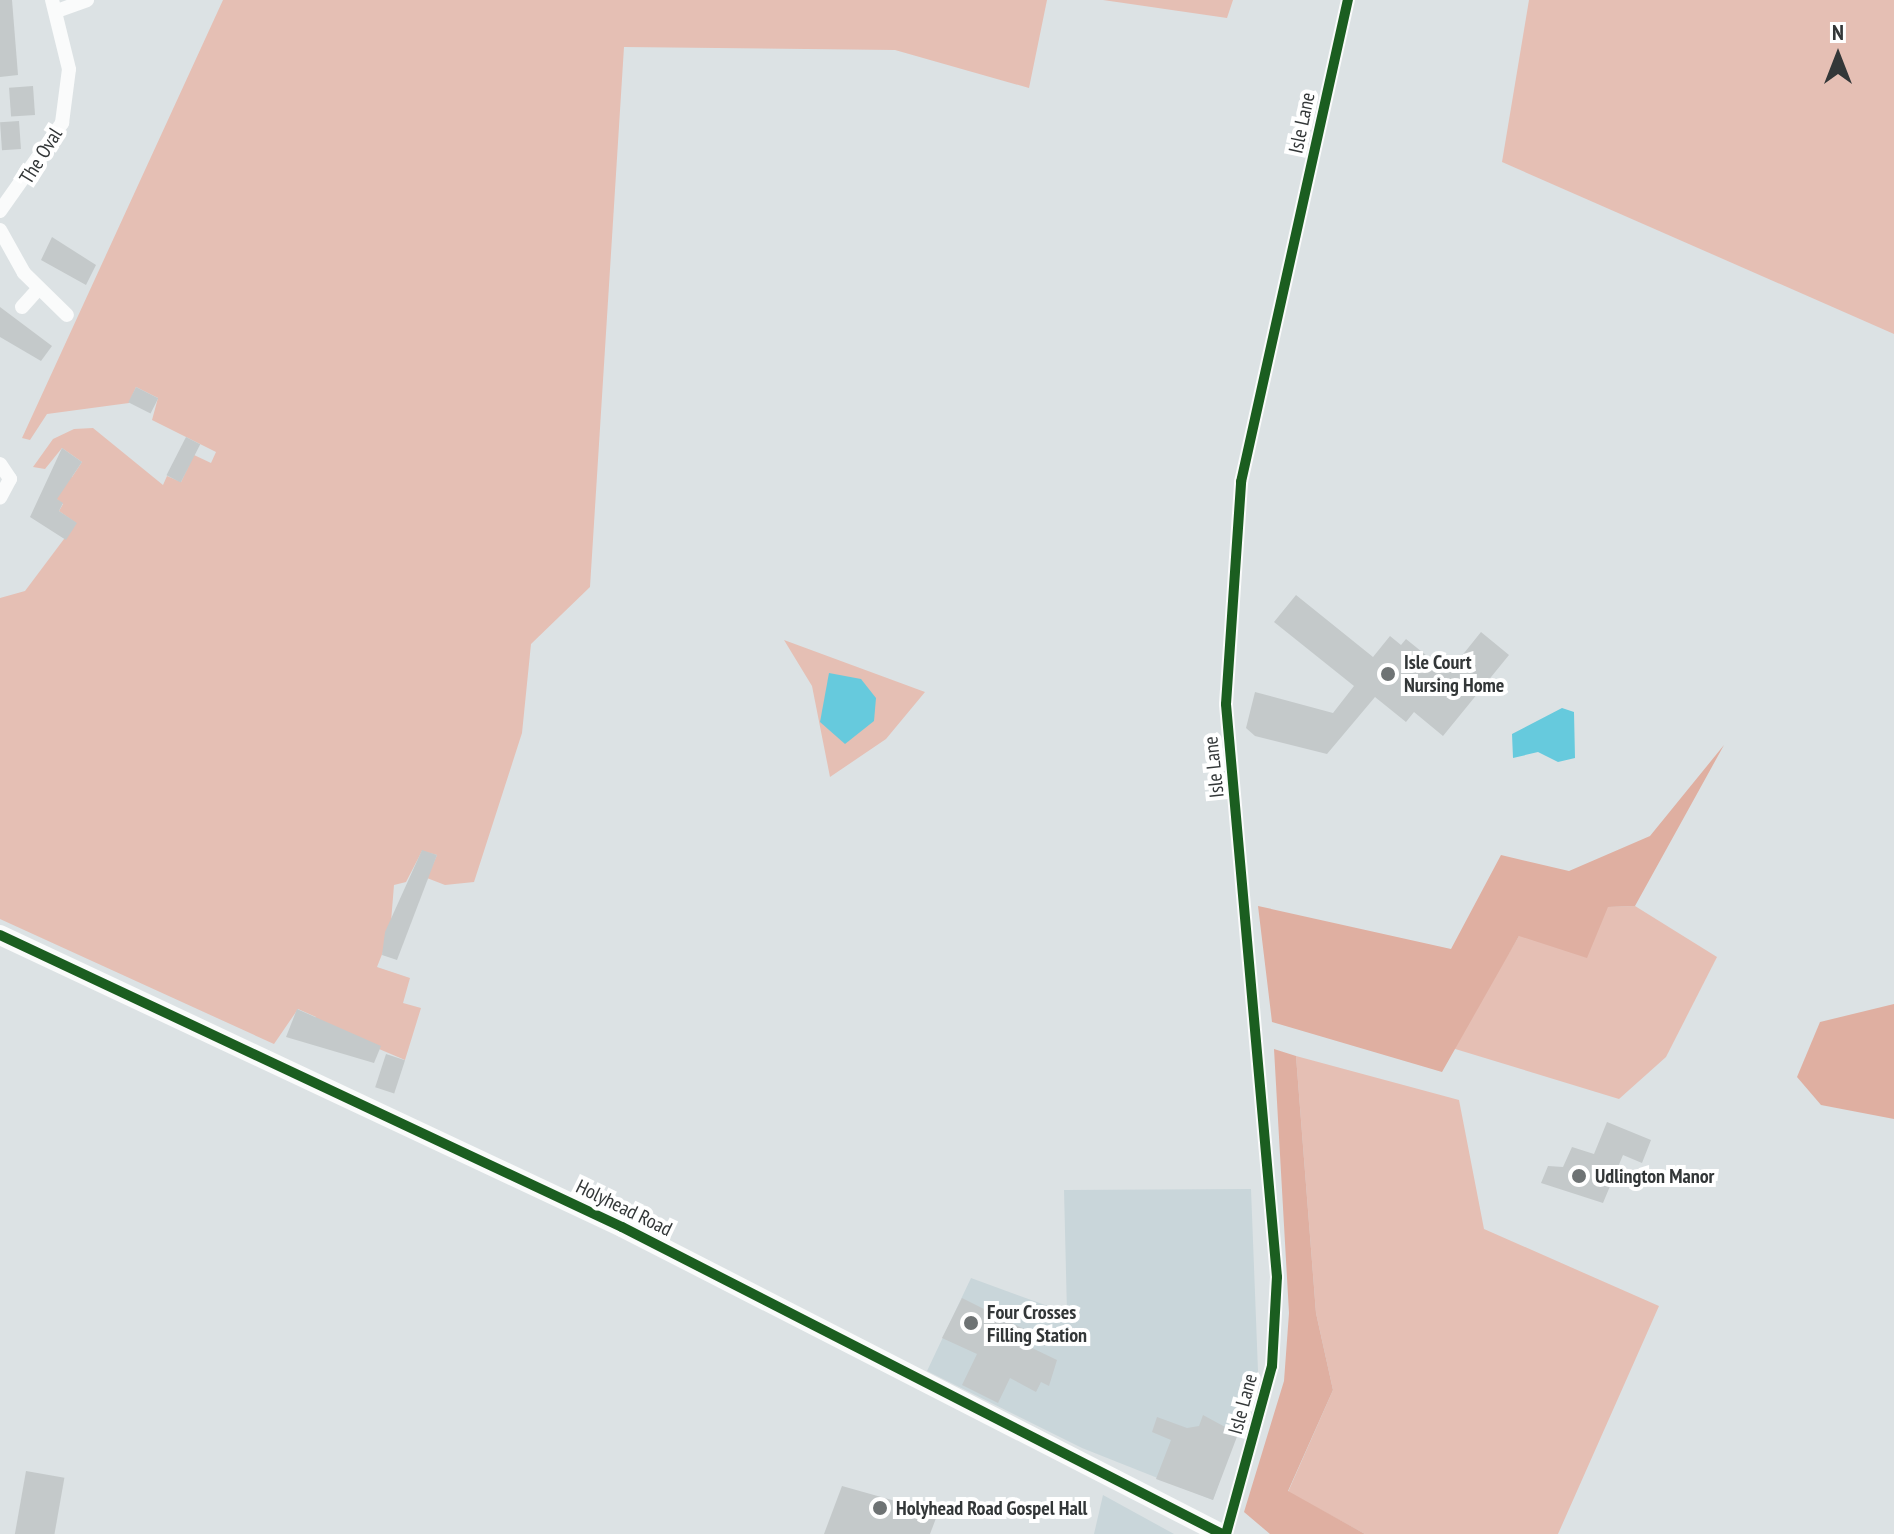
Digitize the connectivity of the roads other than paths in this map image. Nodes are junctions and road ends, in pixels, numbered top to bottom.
1 (87, 0) edge
2 (1348, 0) edge
3 (54, 6) edge
4 (0, 211) edge
5 (0, 230) edge
6 (39, 288) junction
7 (22, 307) dead end
8 (67, 315) dead end
9 (0, 464) edge
10 (0, 498) edge
11 (0, 935) edge
12 (1224, 1534) edge

1 - 3 street
2 - 12 street, Isle Lane
3 - 4 street, The Oval
5 - 6 street
6 - 7 street
6 - 8 street
9 - 10 street
11 - 12 main road, Holyhead Road

